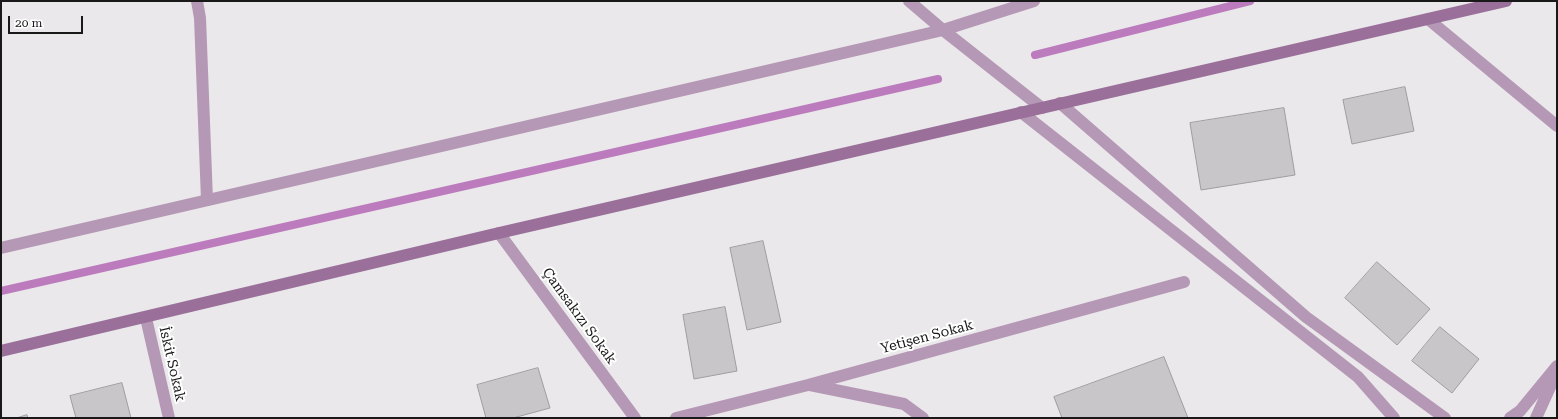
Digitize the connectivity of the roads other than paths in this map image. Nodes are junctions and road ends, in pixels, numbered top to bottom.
1 (197, 1) edge
2 (909, 1) edge
3 (1034, 1) edge
4 (1506, 1) edge
5 (1428, 19) junction
6 (943, 30) junction
7 (1060, 103) junction
8 (1042, 108) junction
9 (1021, 112) junction
10 (1557, 126) edge
11 (206, 200) junction
12 (499, 232) junction
13 (1, 248) edge
14 (1184, 282) dead end
15 (146, 318) junction
16 (1, 351) edge
17 (1557, 366) edge
18 (1557, 371) edge
19 (808, 385) junction
20 (169, 418) edge
21 (635, 418) edge
22 (676, 418) edge
23 (923, 418) edge
24 (1394, 418) edge
25 (1445, 418) edge
26 (1510, 418) edge
27 (1536, 418) edge

1 - 11 street
2 - 6 street
3 - 6 street
4 - 5 main road
5 - 7 main road
5 - 10 street
6 - 8 street
6 - 11 street
7 - 8 main road
7 - 25 street
8 - 9 main road
9 - 12 main road
9 - 24 street
11 - 13 street
12 - 15 main road
12 - 21 street, Çamsakızı Sokak
14 - 19 street, Yetişen Sokak
15 - 16 main road
15 - 20 street, İskit Sokak
17 - 26 street
18 - 27 street
19 - 22 street, Yetişen Sokak
19 - 23 street

